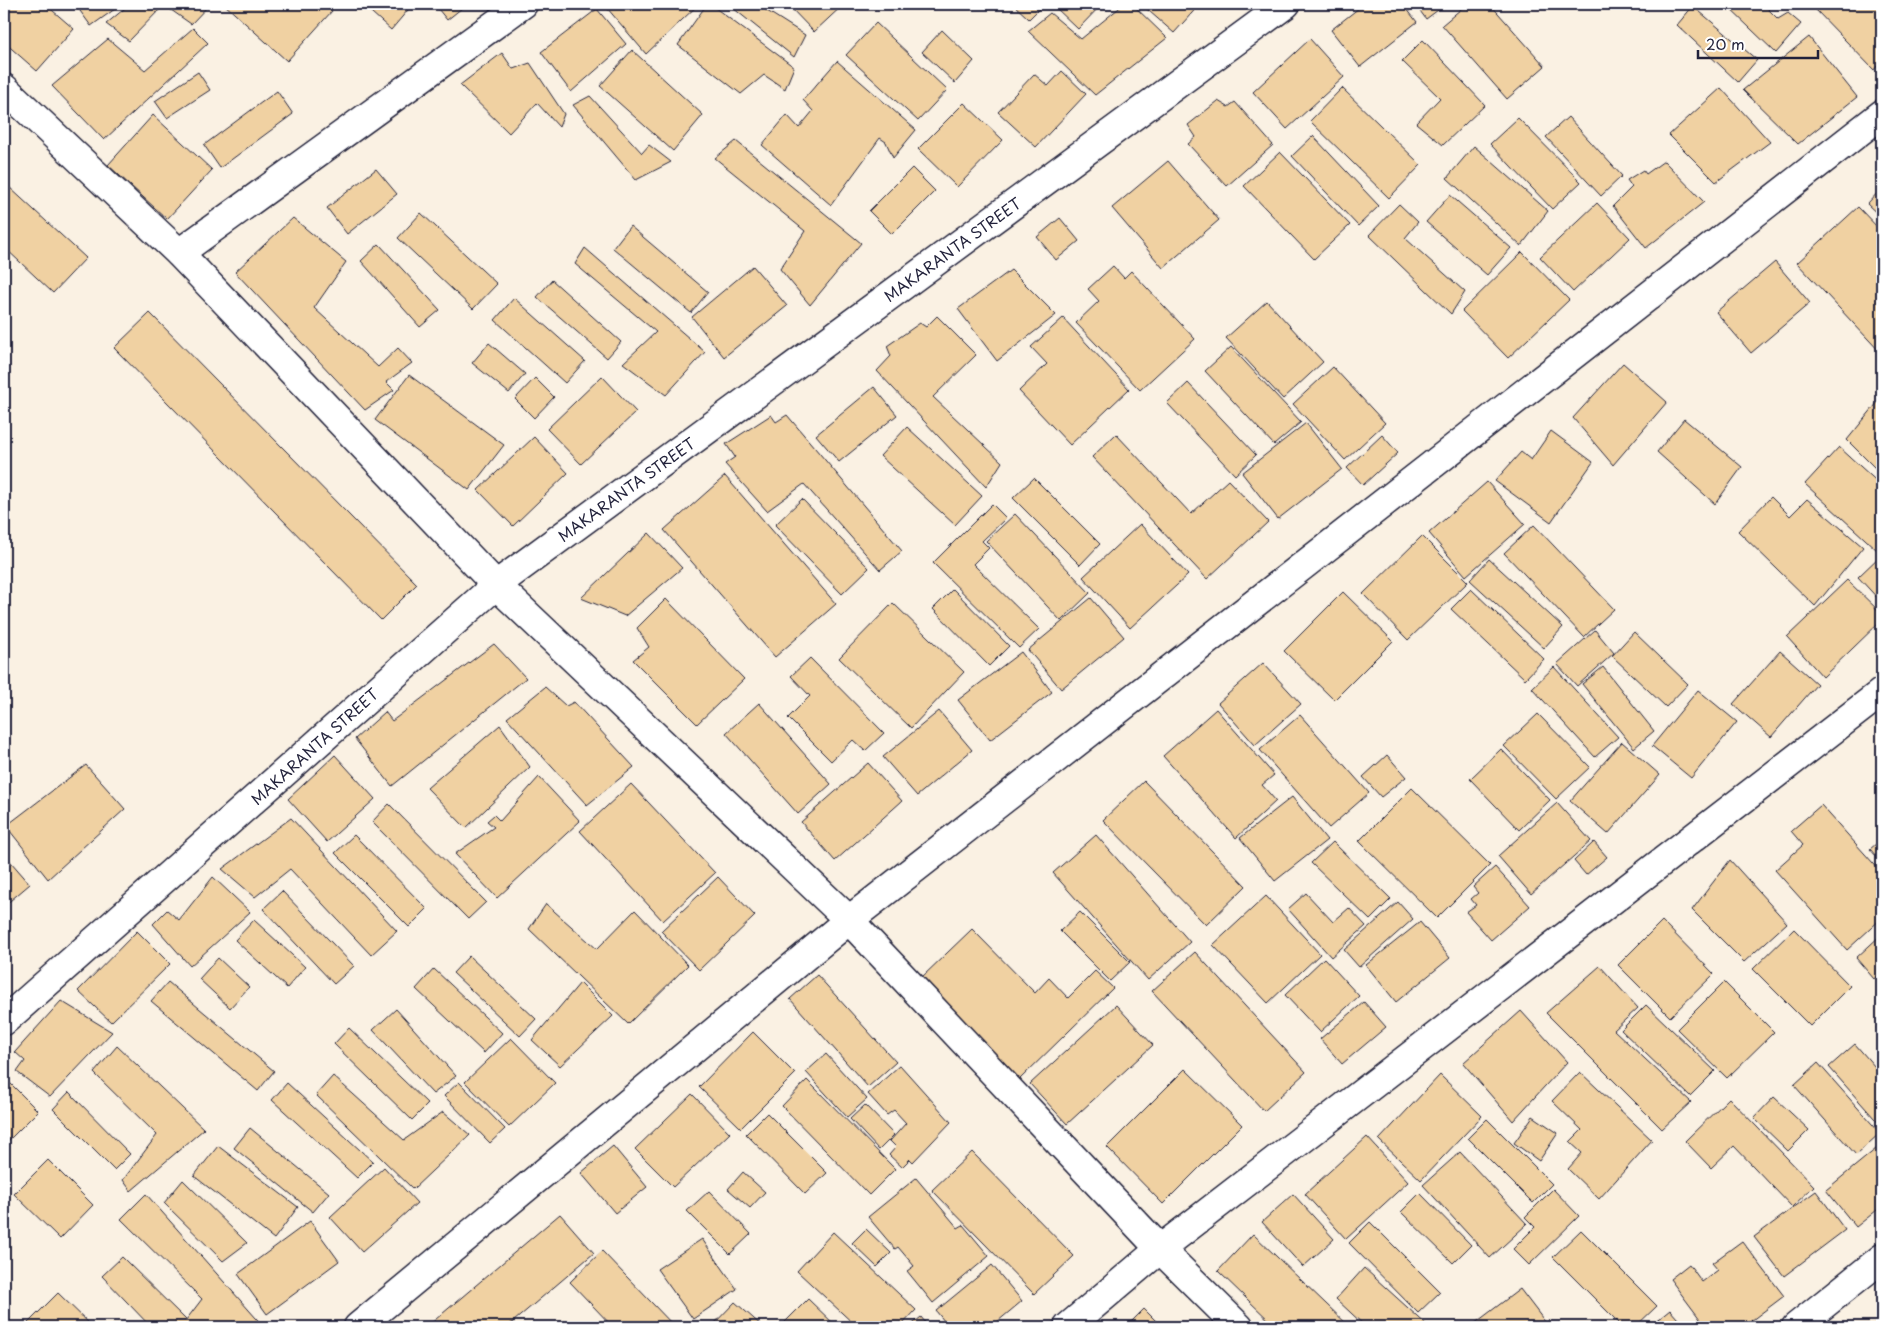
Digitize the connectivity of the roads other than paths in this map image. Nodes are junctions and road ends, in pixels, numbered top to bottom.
1 (523, 4) edge
2 (1286, 4) edge
3 (4, 88) edge
4 (1882, 114) edge
5 (178, 253) junction
6 (496, 585) junction
7 (1882, 692) edge
8 (849, 920) junction
9 (4, 1021) edge
10 (1160, 1248) junction
11 (1882, 1258) edge
12 (358, 1327) edge
13 (1068, 1327) edge
14 (1239, 1327) edge
15 (1796, 1327) edge

1 - 5 street
2 - 6 street, MAKARANTA STREET
3 - 5 street
4 - 8 street
5 - 6 street
6 - 8 street
6 - 9 street, MAKARANTA STREET
7 - 10 street
8 - 10 street
8 - 12 street
10 - 13 street
10 - 14 street
11 - 15 street

